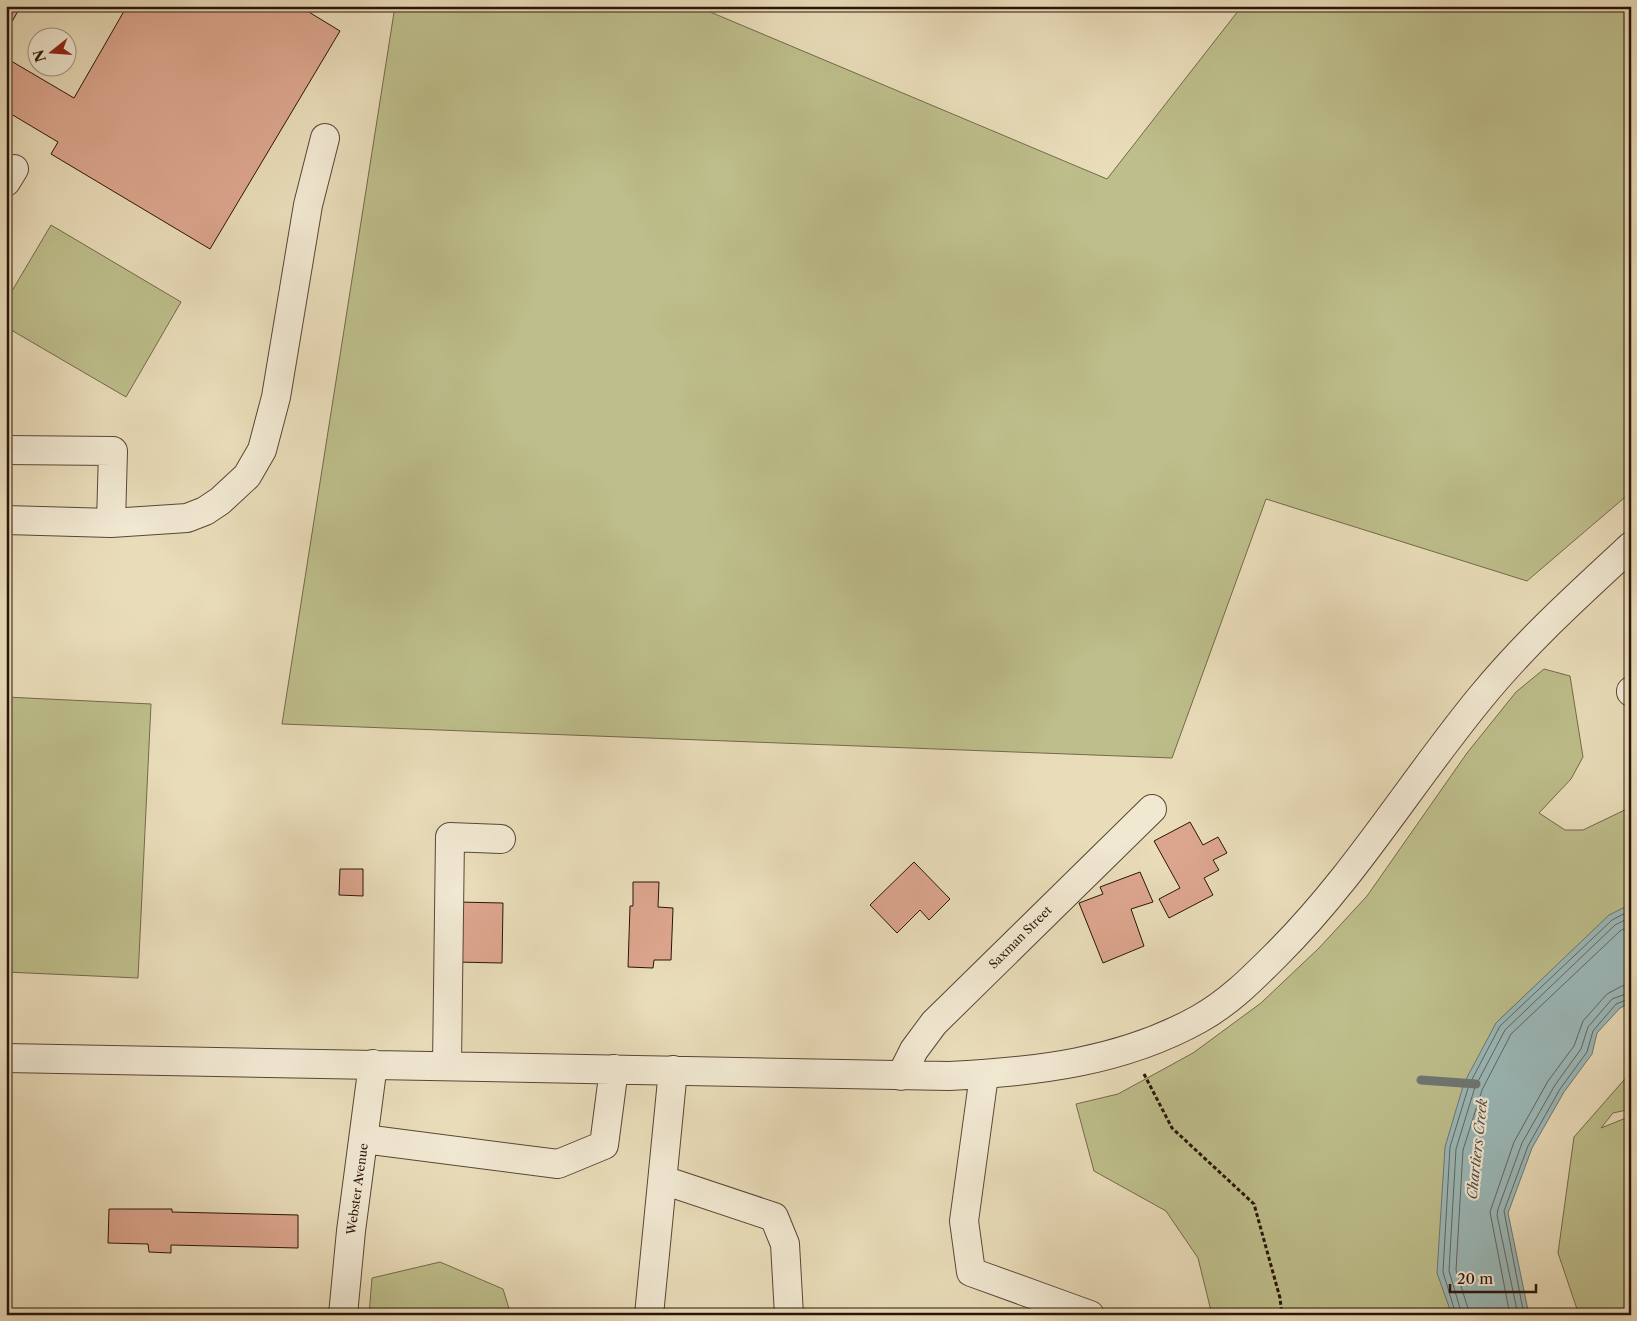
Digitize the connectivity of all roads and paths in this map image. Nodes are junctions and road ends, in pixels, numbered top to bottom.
1 (325, 138) dead end
2 (6, 450) edge
3 (6, 520) edge
4 (110, 523) junction
5 (1631, 546) edge
6 (1152, 809) dead end
7 (501, 839) dead end
8 (1132, 1048) junction
9 (6, 1058) edge
10 (373, 1064) junction
11 (447, 1065) junction
12 (614, 1069) junction
13 (673, 1070) junction
14 (984, 1074) junction
15 (901, 1076) junction
16 (364, 1139) junction
17 (663, 1180) junction
18 (343, 1315) edge
19 (649, 1315) edge
20 (789, 1315) edge
21 (1090, 1315) edge
22 (1282, 1315) edge

1 - 4 street
2 - 4 street
3 - 4 street
5 - 8 street
6 - 15 street, Saxman Street
7 - 11 street
8 - 14 street
8 - 22 path
9 - 10 street
10 - 11 street
10 - 16 street, Webster Avenue
11 - 12 street
12 - 13 street
12 - 16 street
13 - 15 street
13 - 17 street
14 - 15 street
14 - 21 street
16 - 18 street, Webster Avenue
17 - 19 street
17 - 20 street

